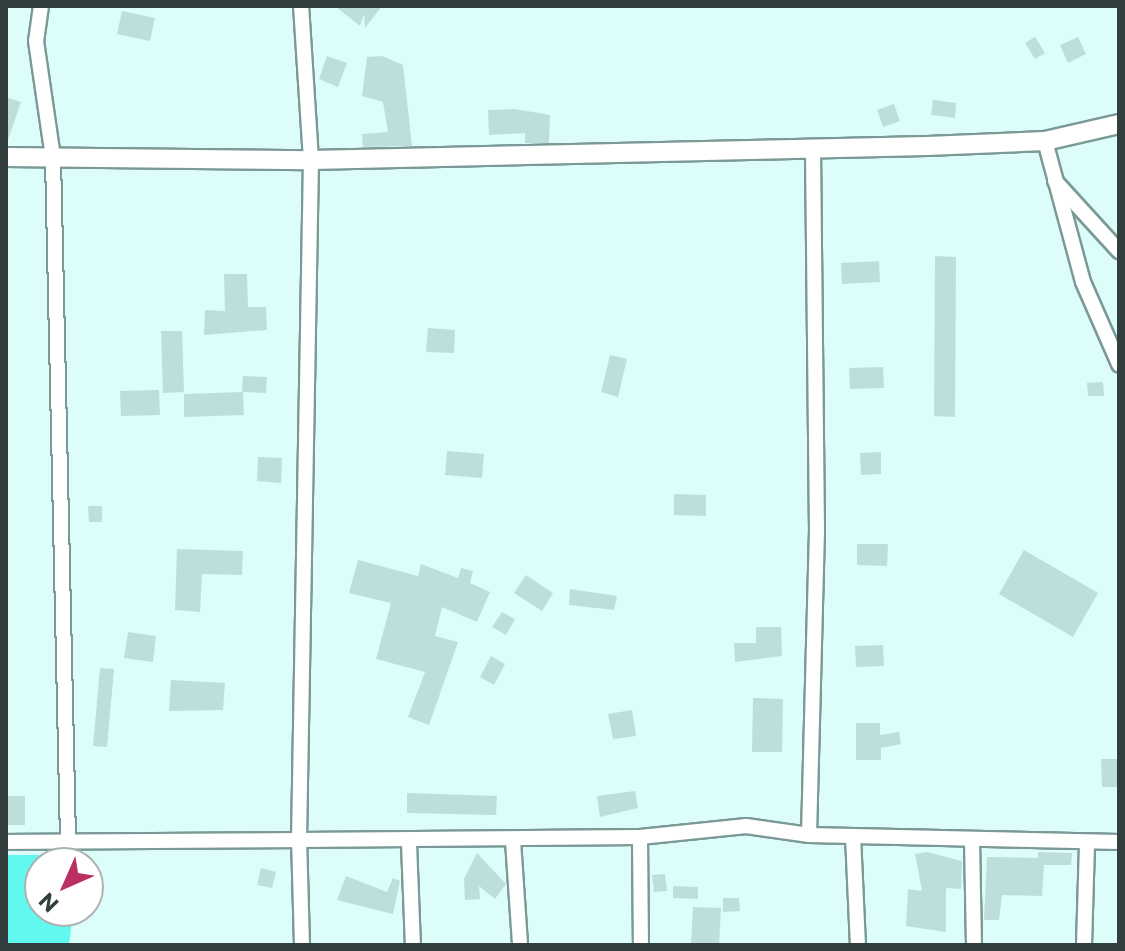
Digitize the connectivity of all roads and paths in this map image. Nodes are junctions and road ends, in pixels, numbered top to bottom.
1 (41, 6) edge
2 (301, 6) edge
3 (1119, 124) edge
4 (1045, 141) junction
5 (813, 148) junction
6 (6, 157) edge
7 (53, 158) junction
8 (311, 160) junction
9 (1049, 173) junction
10 (1119, 251) edge
11 (1119, 364) edge
12 (809, 835) junction
13 (853, 836) junction
14 (640, 837) junction
15 (299, 840) junction
16 (513, 841) junction
17 (972, 841) junction
18 (6, 842) edge
19 (68, 842) junction
20 (1087, 842) junction
21 (1119, 842) edge
22 (409, 843) junction
23 (302, 945) edge
24 (413, 945) edge
25 (520, 945) edge
26 (641, 945) edge
27 (858, 945) edge
28 (974, 945) edge
29 (1084, 945) edge

1 - 7 street
2 - 8 street
3 - 4 main road
4 - 5 main road
4 - 9 street
5 - 8 main road
5 - 12 street
6 - 7 main road
7 - 8 main road
7 - 19 street
8 - 15 street
9 - 10 street
9 - 11 street
12 - 13 street
12 - 14 street
13 - 17 street
13 - 27 street
14 - 16 street
14 - 26 street
15 - 19 street
15 - 22 street
15 - 23 street
16 - 22 street
16 - 25 street
17 - 20 street
17 - 28 street
18 - 19 street
20 - 21 street
20 - 29 street
22 - 24 street

